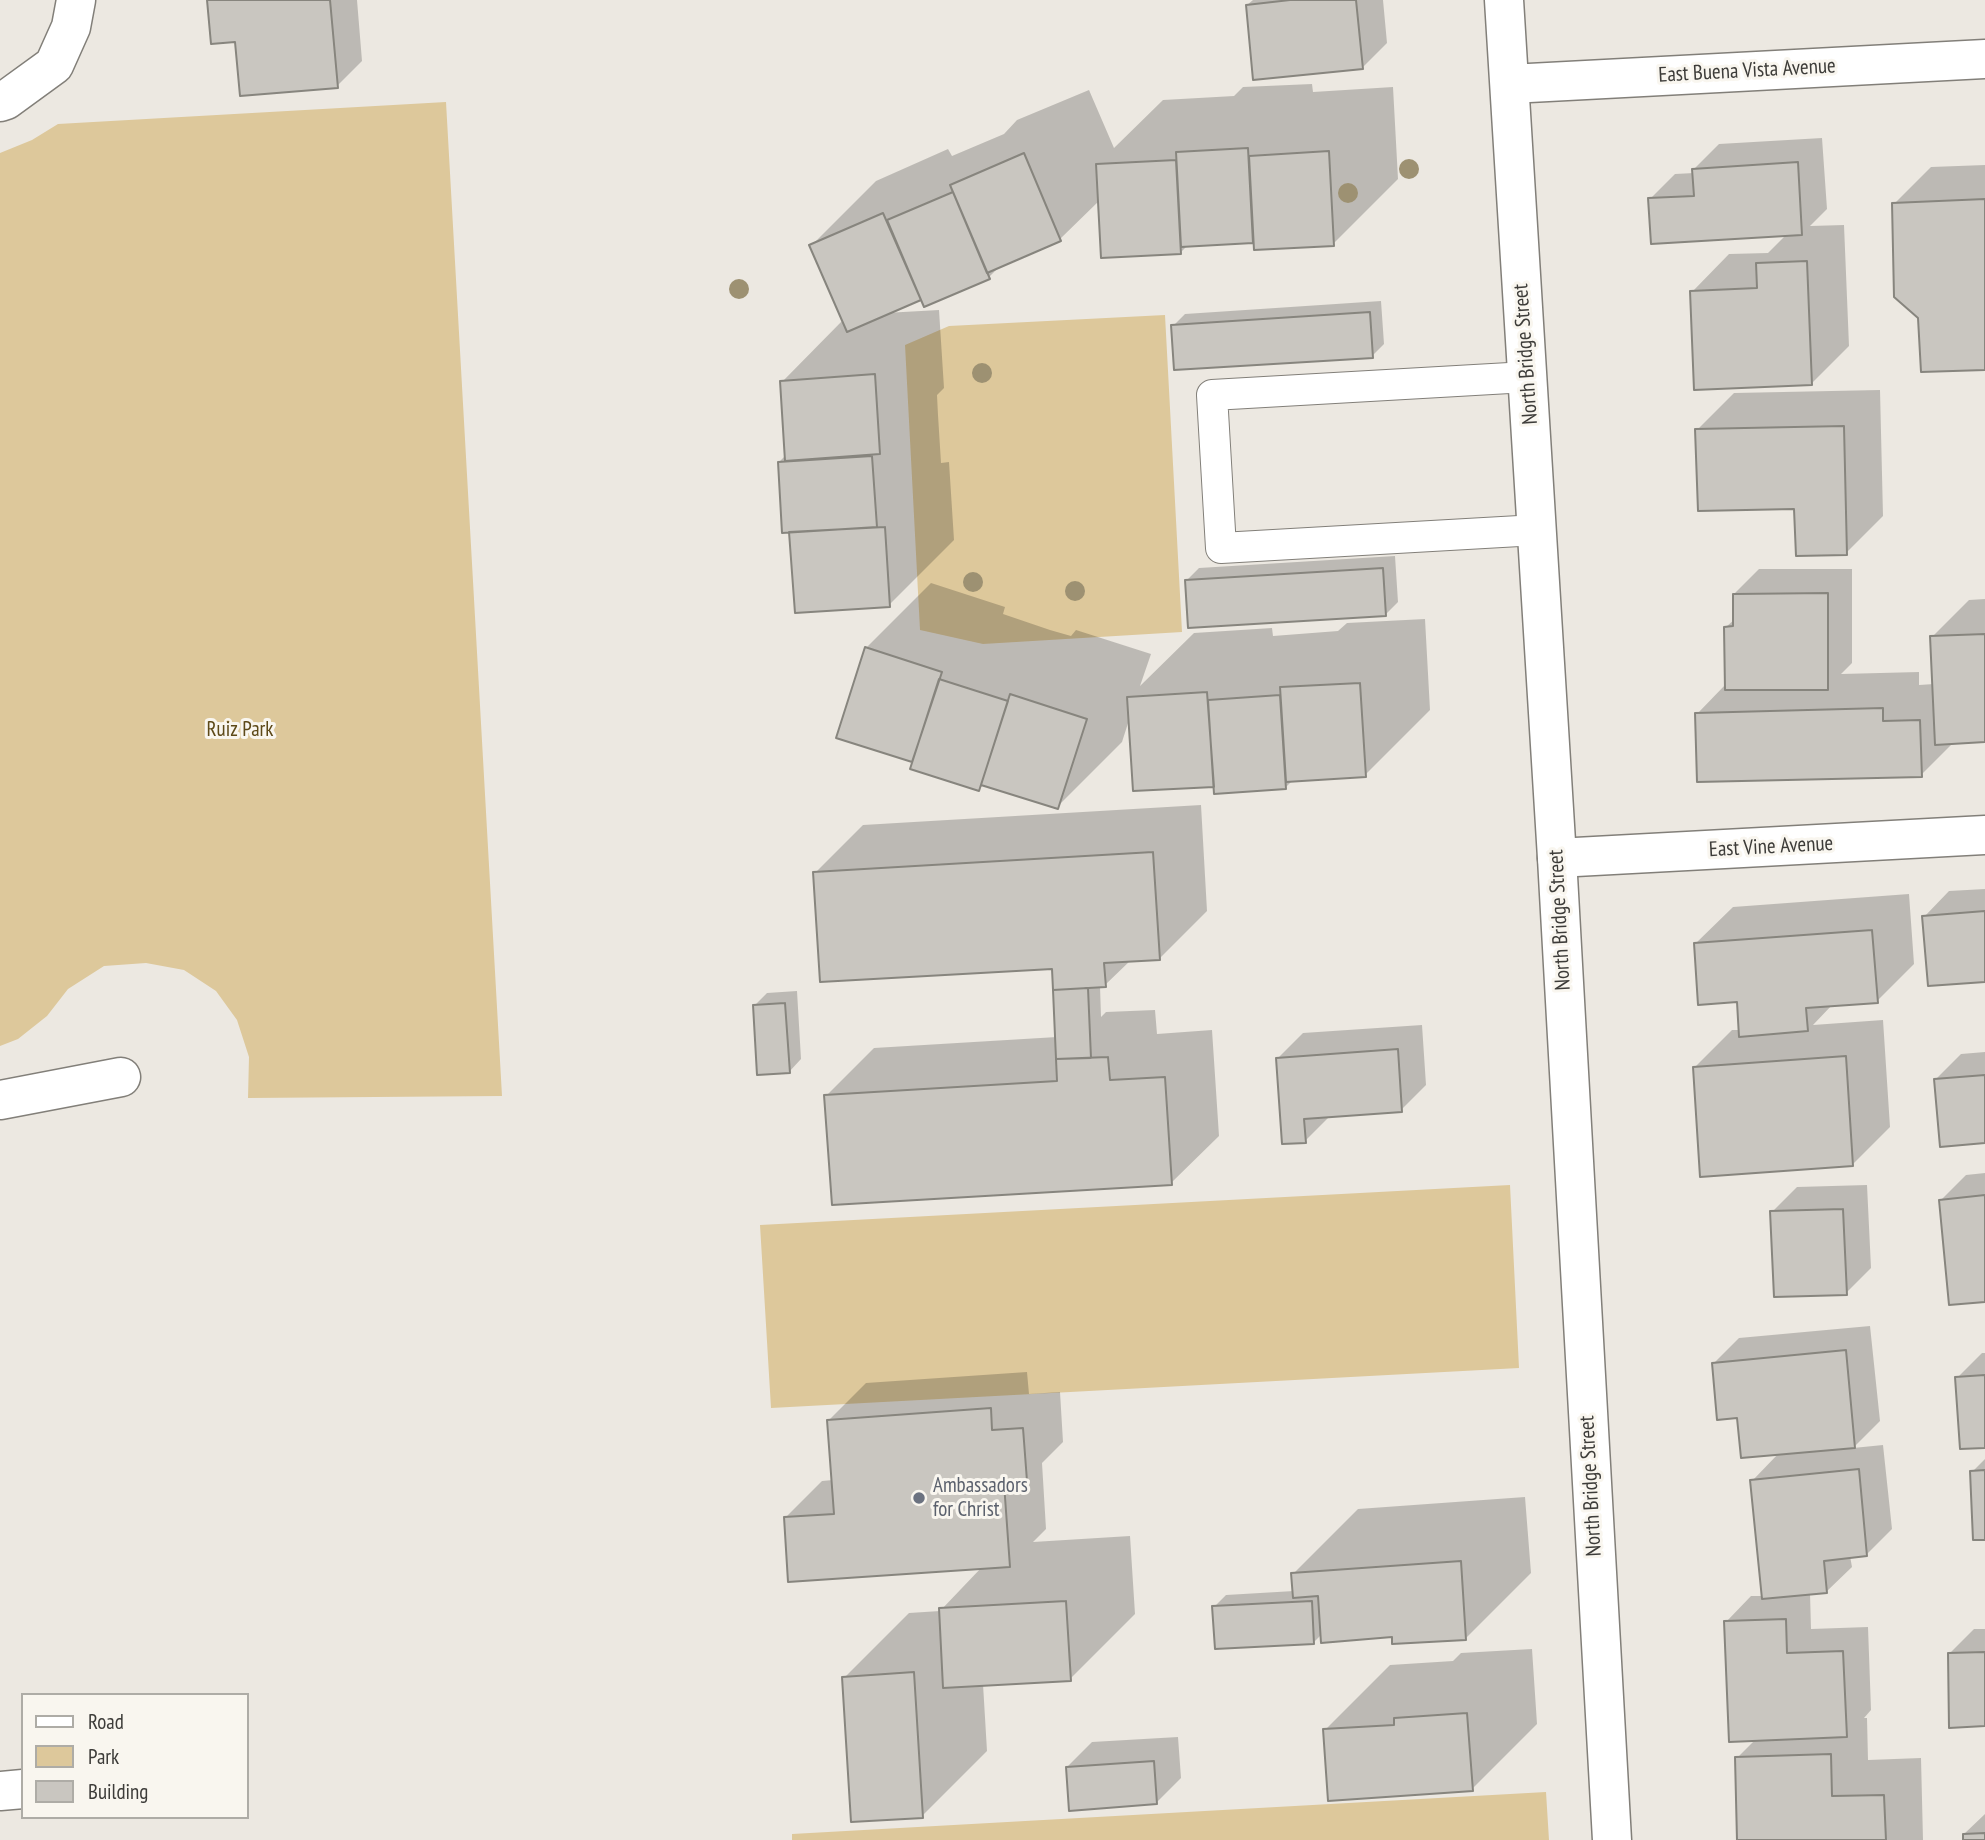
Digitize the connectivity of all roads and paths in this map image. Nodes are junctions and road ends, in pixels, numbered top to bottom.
1 (76, 0) edge
2 (1504, 0) edge
3 (1985, 59) edge
4 (1510, 84) junction
5 (0, 102) edge
6 (1527, 377) junction
7 (1537, 530) junction
8 (1985, 835) edge
9 (1557, 858) junction
10 (121, 1077) dead end
11 (0, 1100) edge
12 (21, 1788) edge
13 (0, 1791) edge
14 (1612, 1840) edge

1 - 5 street
2 - 4 street, North Bridge Street
3 - 4 street, East Buena Vista Avenue
4 - 6 street, North Bridge Street
6 - 7 street, North Bridge Street
6 - 7 lane
7 - 9 street, North Bridge Street
8 - 9 street, East Vine Avenue
9 - 14 street, North Bridge Street
10 - 11 street
12 - 13 street

